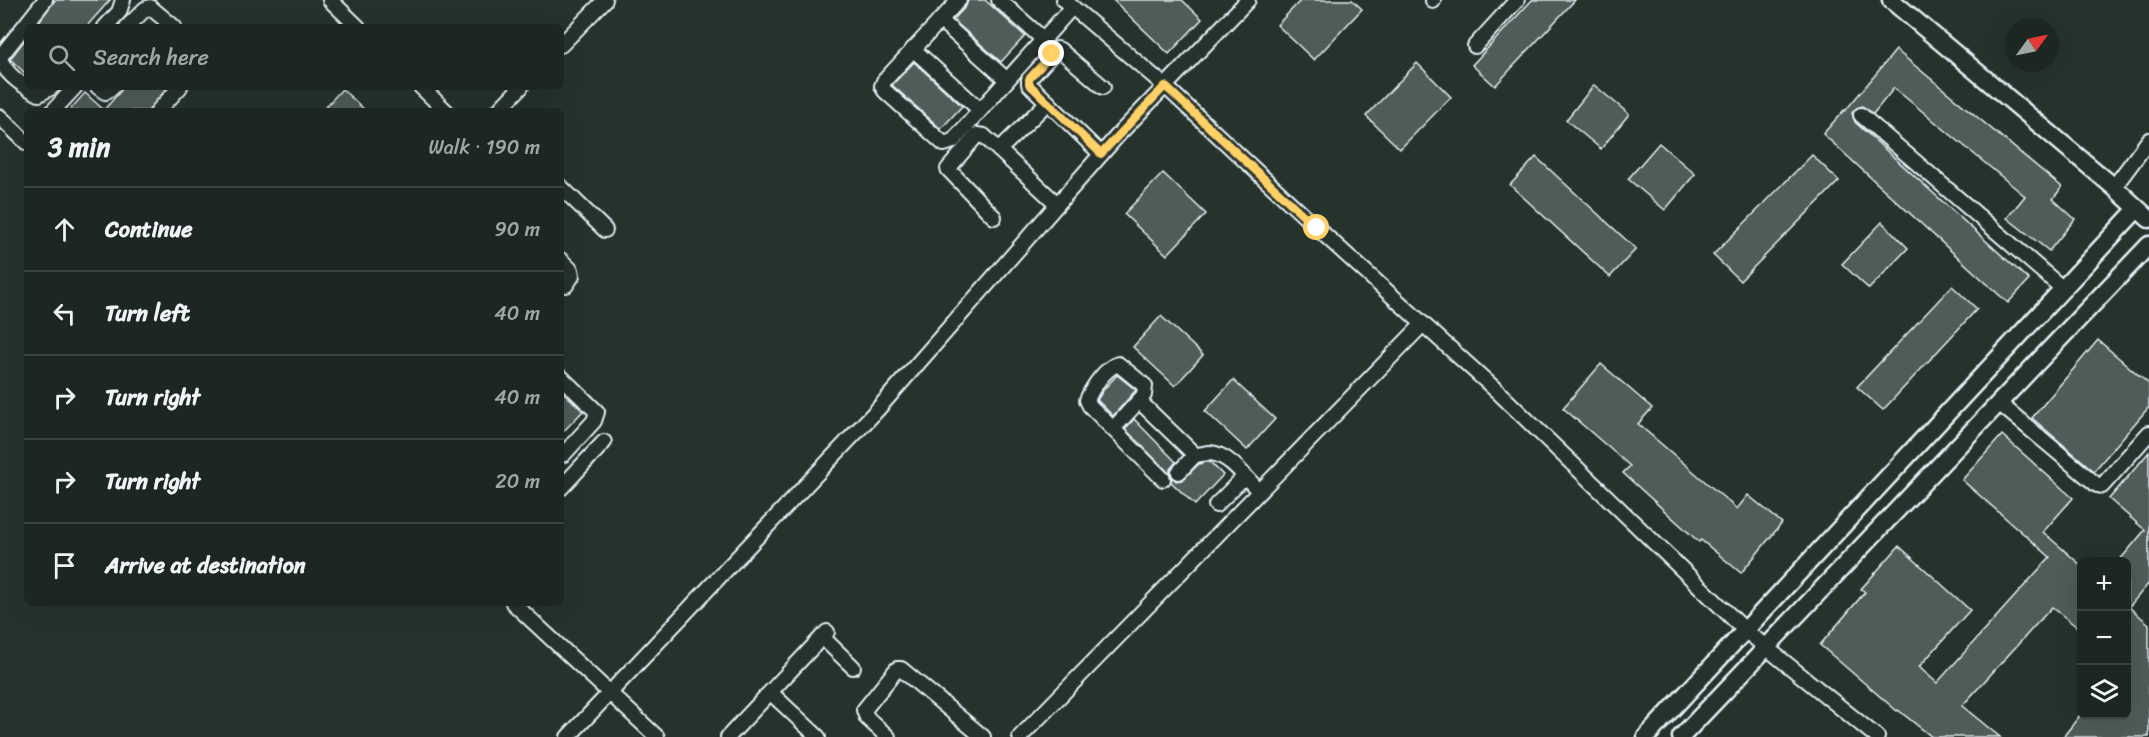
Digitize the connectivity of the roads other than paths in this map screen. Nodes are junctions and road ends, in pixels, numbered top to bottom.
1 (123, 0) edge
2 (330, 0) edge
3 (605, 0) edge
4 (959, 0) edge
5 (999, 0) edge
6 (1248, 0) edge
7 (1516, 0) edge
8 (1891, 0) edge
9 (44, 1) edge
10 (1068, 3) edge
11 (940, 20) junction
12 (26, 24) edge
13 (108, 24) edge
14 (130, 24) edge
15 (170, 24) edge
16 (355, 24) edge
17 (24, 26) edge
18 (1043, 39) junction
19 (564, 42) edge
20 (1475, 45) dead end
21 (913, 49) junction
22 (1007, 80) junction
23 (24, 85) edge
24 (1165, 86) junction
25 (1103, 87) dead end
26 (31, 90) edge
27 (46, 90) edge
28 (72, 90) edge
29 (177, 90) edge
30 (424, 90) edge
31 (518, 90) edge
32 (1047, 102) junction
33 (56, 108) edge
34 (161, 108) edge
35 (443, 108) edge
36 (501, 108) edge
37 (980, 110) junction
38 (1861, 115) dead end
39 (0, 117) edge
40 (24, 139) edge
41 (2149, 140) edge
42 (999, 150) junction
43 (1101, 154) junction
44 (2114, 188) junction
45 (564, 190) edge
46 (1057, 204) junction
47 (2143, 214) edge
48 (994, 217) dead end
49 (605, 230) dead end
50 (2149, 245) edge
51 (564, 263) edge
52 (566, 285) dead end
53 (2062, 288) junction
54 (1423, 324) junction
55 (564, 380) edge
56 (1139, 401) junction
57 (2000, 404) junction
58 (1113, 429) junction
59 (2149, 433) edge
60 (604, 442) dead end
61 (564, 454) edge
62 (1195, 455) junction
63 (1179, 472) dead end
64 (1244, 477) junction
65 (1163, 479) dead end
66 (564, 485) edge
67 (1259, 491) junction
68 (1216, 505) dead end
69 (516, 606) edge
70 (1746, 631) junction
71 (1767, 648) junction
72 (853, 667) dead end
73 (610, 693) junction
74 (771, 693) junction
75 (568, 737) edge
76 (657, 737) edge
77 (728, 737) edge
78 (818, 737) edge
79 (888, 737) edge
80 (983, 737) edge
81 (1020, 737) edge
82 (1646, 737) edge
83 (1681, 737) edge
84 (1877, 737) edge

1 - 13 street
2 - 16 street
3 - 19 street
4 - 11 street
5 - 18 street
6 - 24 street
7 - 20 street
8 - 44 street
9 - 12 street
10 - 18 street
10 - 24 street
11 - 21 street
11 - 22 street
14 - 15 street
17 - 23 street
18 - 22 street
21 - 37 street
21 - 37 street
22 - 37 street
24 - 43 street
24 - 54 street
25 - 32 street
26 - 27 street
28 - 33 street
29 - 34 street
30 - 35 street
31 - 36 street
32 - 42 street
32 - 43 street
38 - 53 street
39 - 40 street
41 - 44 street
42 - 46 street
42 - 48 street
43 - 46 street
44 - 47 street
45 - 49 street
46 - 73 street
47 - 53 street
50 - 57 street
51 - 52 street
53 - 70 street
54 - 67 street
54 - 70 street
55 - 61 street
56 - 58 street
56 - 58 street
56 - 62 street
57 - 59 street
57 - 71 street
58 - 65 street
60 - 66 street
62 - 63 street
62 - 64 street
64 - 67 street
64 - 68 street
67 - 81 street
69 - 73 street
70 - 71 street
70 - 82 street
71 - 83 street
71 - 84 street
72 - 74 street
73 - 75 street
73 - 76 street
74 - 77 street
74 - 78 street
79 - 80 street

